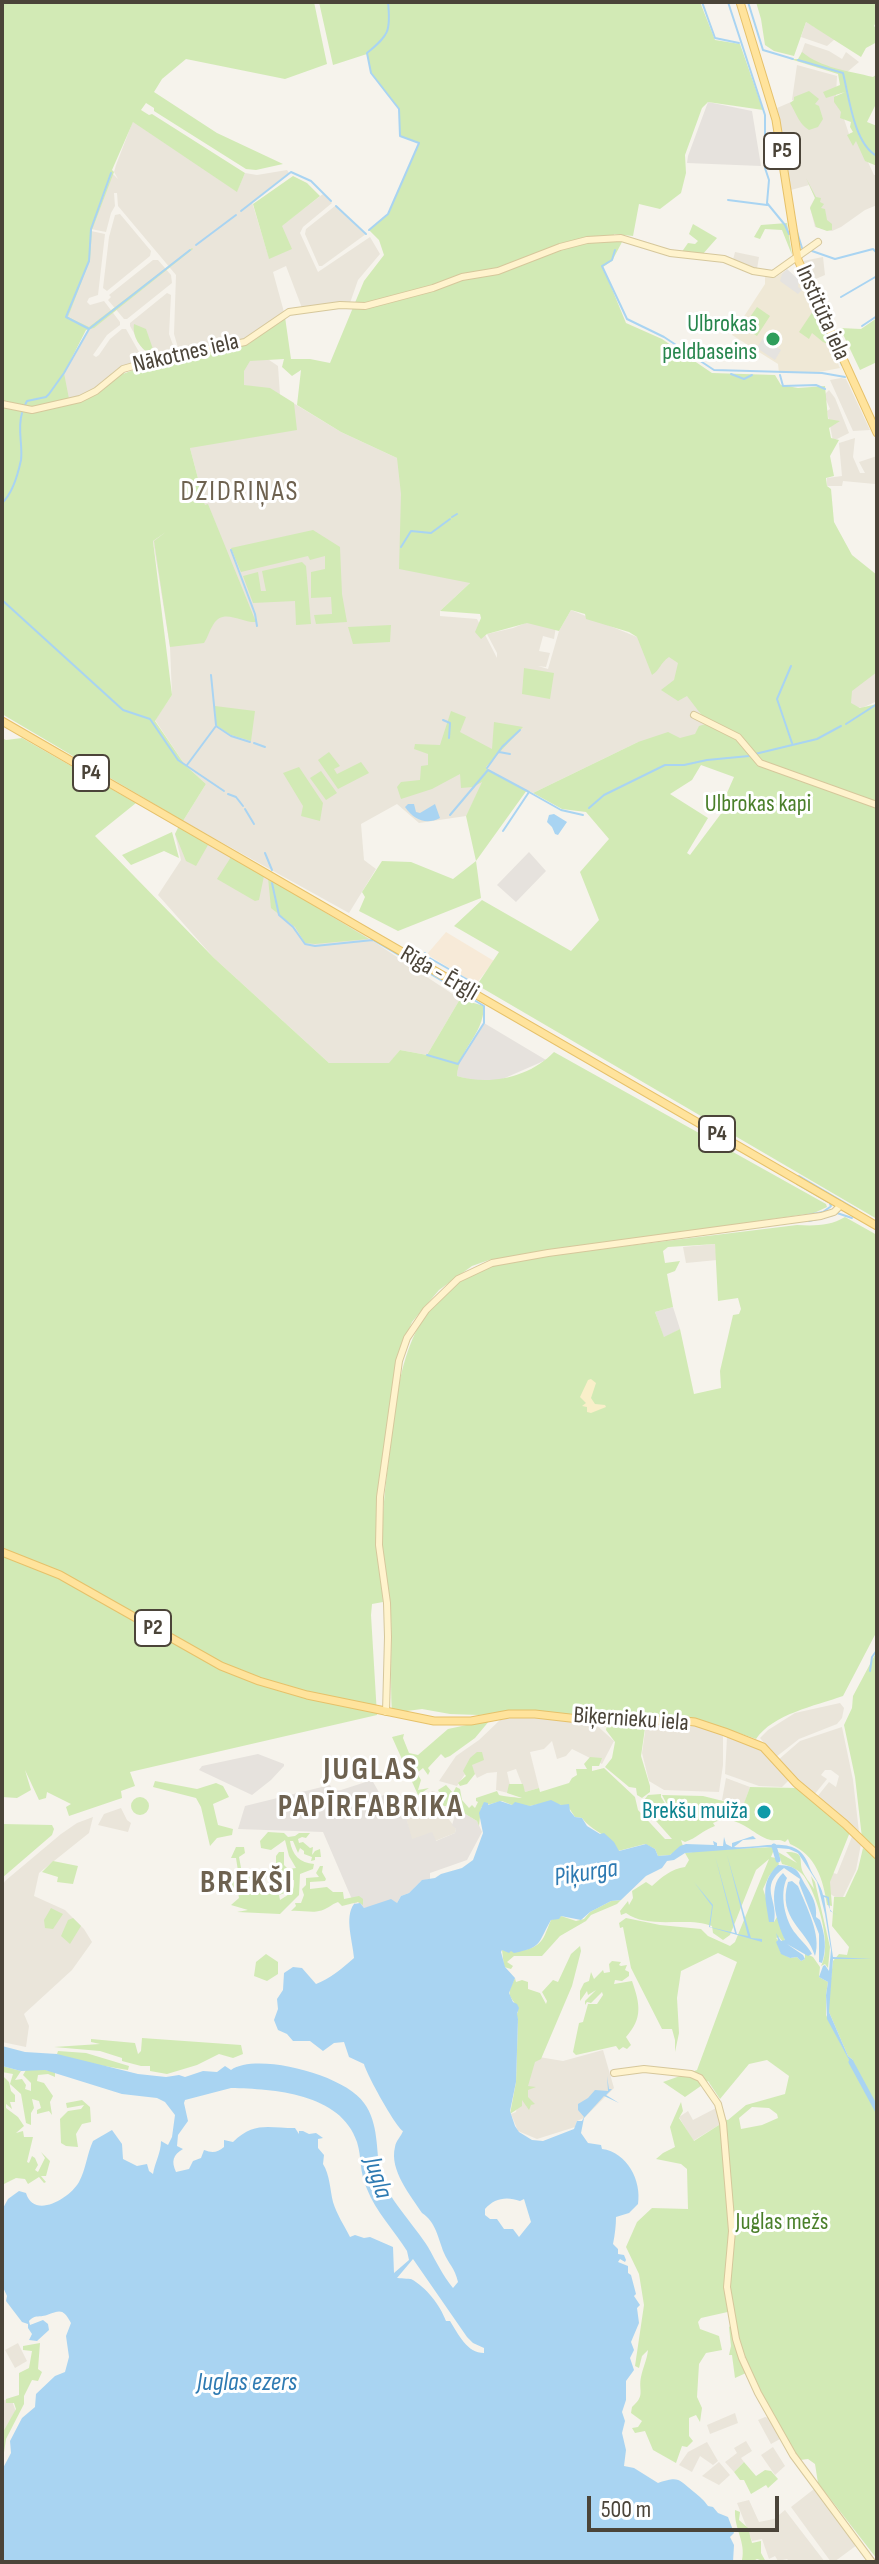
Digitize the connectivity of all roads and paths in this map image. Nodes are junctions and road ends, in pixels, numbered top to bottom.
1 (740, 2) edge
2 (818, 242) dead end
3 (797, 257) junction
4 (2, 404) edge
5 (877, 433) edge
6 (694, 715) dead end
7 (2, 721) edge
8 (877, 805) edge
9 (839, 1204) junction
10 (877, 1226) edge
11 (2, 1552) edge
12 (386, 1712) junction
13 (877, 1855) edge
14 (614, 2073) dead end
15 (872, 2562) edge

1 - 3 main road, Institūta iela / P5
2 - 3 street, Nākotnes iela
3 - 4 street, Nākotnes iela
3 - 5 main road, Institūta iela / P5
6 - 8 street
7 - 9 main road, Rīga - Ērgļi / P4
9 - 10 main road, Rīga - Ērgļi / P4
9 - 12 street
11 - 12 main road, P2
12 - 13 main road, Biķernieku iela
14 - 15 street

